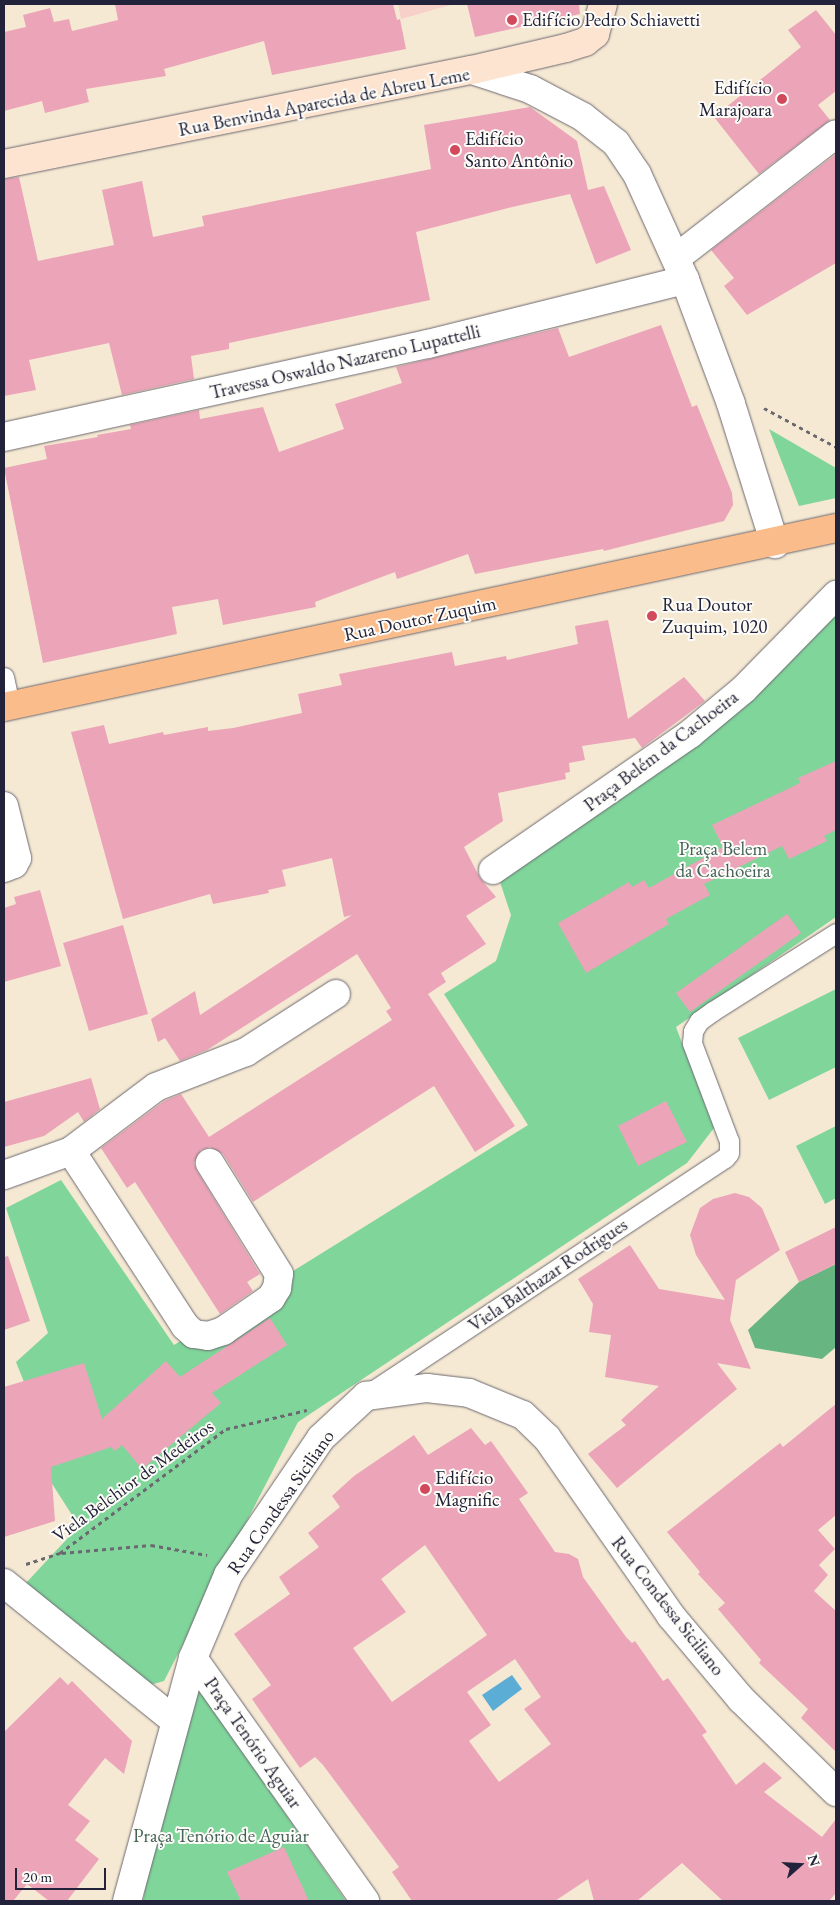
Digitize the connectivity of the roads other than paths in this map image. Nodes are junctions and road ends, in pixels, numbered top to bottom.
1 (603, 4) edge
2 (472, 70) junction
3 (836, 134) edge
4 (4, 164) edge
5 (680, 269) junction
6 (4, 437) edge
7 (836, 528) edge
8 (775, 544) junction
9 (836, 595) edge
10 (4, 677) edge
11 (7, 706) edge
12 (4, 806) edge
13 (4, 868) edge
14 (493, 870) dead end
15 (836, 933) edge
16 (336, 994) dead end
17 (71, 1150) junction
18 (210, 1163) dead end
19 (4, 1175) edge
20 (366, 1396) junction
21 (13, 1574) edge
22 (193, 1658) junction
23 (174, 1720) junction
24 (836, 1792) edge
25 (127, 1901) edge
26 (365, 1901) edge

1 - 2 street
2 - 4 street, Rua Benvinda Aparecida de Abreu Leme
2 - 5 street, Rua Benvinda Aparecida de Abreu Leme
3 - 5 street
5 - 6 street, Travessa Oswaldo Nazareno Lupattelli
5 - 8 street, Rua Benvinda Aparecida de Abreu Leme
7 - 8 main road, Rua Doutor Zuquim
8 - 11 main road, Rua Doutor Zuquim
9 - 14 street, Praça Belém da Cachoeira
10 - 11 lane
12 - 13 street
15 - 20 lane, Viela Balthazar Rodrigues
16 - 17 street
17 - 18 street
17 - 19 street
20 - 22 street, Rua Condessa Siciliano
20 - 24 street, Rua Condessa Siciliano
21 - 23 street
22 - 23 street, Rua Condessa Siciliano
22 - 26 street, Praça Tenório Aguiar
23 - 25 street, Rua Condessa Siciliano

